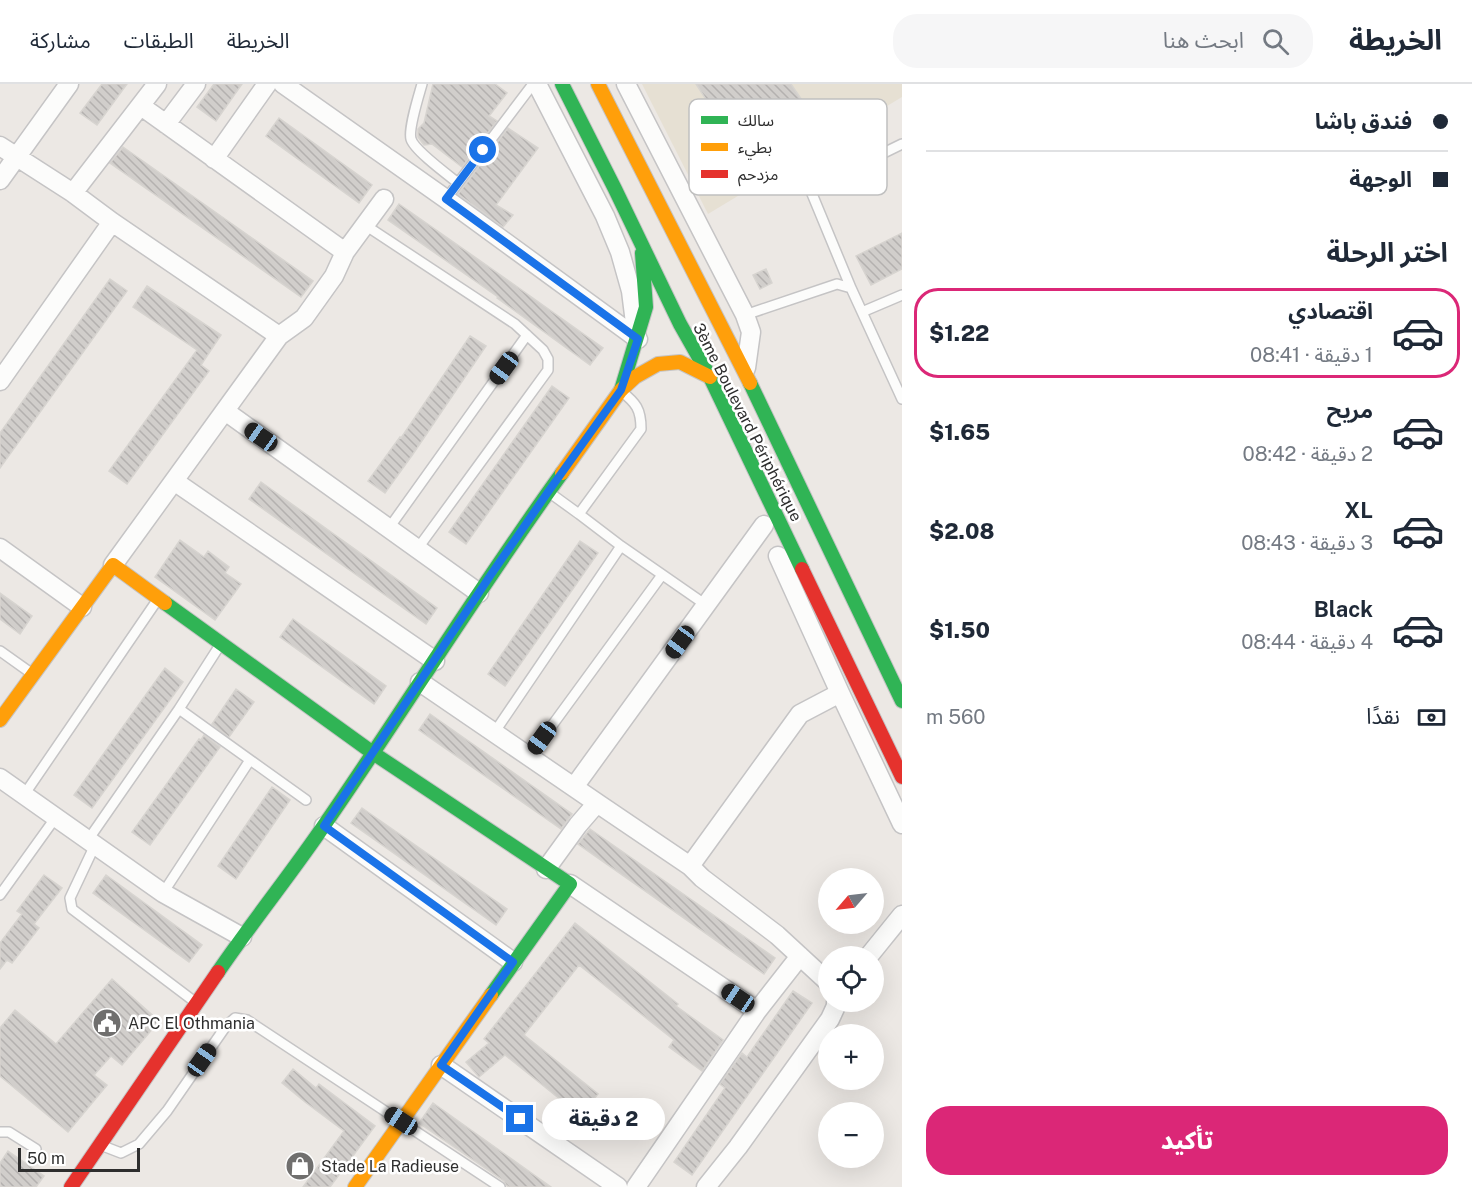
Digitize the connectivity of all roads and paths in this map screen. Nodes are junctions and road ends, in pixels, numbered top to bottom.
1 (69, 84) edge
2 (157, 84) edge
3 (196, 84) edge
4 (267, 84) edge
5 (283, 84) edge
6 (422, 84) edge
7 (532, 84) edge
8 (537, 84) edge
9 (562, 84) edge
10 (598, 84) edge
11 (626, 84) edge
12 (141, 106) junction
13 (166, 124) junction
14 (902, 144) edge
15 (0, 146) edge
16 (887, 151) edge
17 (17, 158) junction
18 (214, 159) junction
19 (0, 180) edge
20 (458, 183) junction
21 (73, 193) junction
22 (812, 195) edge
23 (384, 199) dead end
24 (446, 199) junction
25 (112, 222) junction
26 (365, 225) junction
27 (641, 243) junction
28 (345, 252) junction
29 (851, 288) junction
30 (902, 295) edge
31 (862, 312) junction
32 (745, 315) junction
33 (527, 335) junction
34 (279, 336) junction
35 (638, 339) junction
36 (745, 372) junction
37 (710, 377) junction
38 (0, 381) edge
39 (621, 390) junction
40 (902, 399) edge
41 (225, 411) junction
42 (743, 447) junction
43 (174, 481) junction
44 (548, 492) junction
45 (579, 514) junction
46 (764, 525) junction
47 (389, 528) junction
48 (621, 546) junction
49 (0, 548) edge
50 (418, 548) junction
51 (113, 565) junction
52 (662, 575) junction
53 (479, 592) junction
54 (159, 598) junction
55 (706, 605) junction
56 (82, 607) junction
57 (221, 643) junction
58 (0, 651) edge
59 (435, 661) junction
60 (33, 674) junction
61 (420, 682) junction
62 (840, 693) junction
63 (900, 693) edge
64 (179, 710) junction
65 (0, 720) edge
66 (494, 733) junction
67 (373, 753) junction
68 (529, 757) junction
69 (250, 760) junction
70 (902, 777) edge
71 (0, 778) edge
72 (574, 787) junction
73 (24, 795) junction
74 (306, 800) dead end
75 (597, 803) junction
76 (56, 817) junction
77 (902, 824) edge
78 (324, 826) junction
79 (92, 843) junction
80 (690, 866) junction
81 (546, 869) junction
82 (570, 884) junction
83 (164, 893) junction
84 (0, 895) edge
85 (902, 915) edge
86 (242, 937) junction
87 (877, 946) edge
88 (800, 956) junction
89 (513, 962) junction
90 (818, 973) edge
91 (197, 1003) junction
92 (757, 1011) junction
93 (833, 1012) edge
94 (441, 1065) junction
95 (401, 1121) junction
96 (0, 1132) edge
97 (100, 1145) junction
98 (36, 1149) dead end
99 (78, 1184) edge
100 (355, 1187) edge
101 (500, 1187) edge
102 (618, 1187) edge
103 (636, 1187) edge
104 (706, 1187) edge

1 - 17 street
2 - 12 street
3 - 13 street
4 - 18 street
5 - 24 street
6 - 20 lane
7 - 20 lane
8 - 35 street
9 - 27 main road, 3ème Boulevard Périphérique
10 - 36 main road, 3ème Boulevard Périphérique
11 - 32 street
12 - 13 street
12 - 21 street
13 - 18 street
14 - 16 lane
15 - 17 street
17 - 19 street
17 - 21 street
18 - 28 street
20 - 24 lane
21 - 25 street
22 - 29 lane
23 - 26 street
24 - 35 street
25 - 34 street
25 - 38 street
26 - 28 street
26 - 33 lane
27 - 35 main road
27 - 37 main road, 3ème Boulevard Périphérique
28 - 34 street
29 - 31 lane
29 - 32 lane
30 - 31 lane
31 - 40 lane
32 - 36 street
33 - 47 lane
33 - 50 lane
34 - 41 street
35 - 39 main road
36 - 63 main road, 3ème Boulevard Périphérique
37 - 39 main road
37 - 42 main road, 3ème Boulevard Périphérique
39 - 44 main road
39 - 45 lane
41 - 43 street
41 - 47 street
42 - 46 street
42 - 70 main road, 3ème Boulevard Périphérique
43 - 51 street
43 - 59 street
44 - 45 lane
44 - 53 main road
45 - 48 lane
46 - 55 street
46 - 62 street
47 - 50 street
48 - 52 lane
48 - 66 lane
49 - 56 street
50 - 53 street
51 - 54 main road
51 - 56 main road
52 - 55 lane
52 - 68 lane
53 - 59 main road
54 - 57 main road
54 - 73 lane
55 - 72 street
56 - 60 main road
57 - 64 lane
57 - 67 main road
58 - 60 lane
59 - 61 main road
60 - 65 main road
61 - 66 street
61 - 67 main road
62 - 77 street
62 - 80 street
64 - 69 lane
64 - 79 lane
66 - 68 street
67 - 78 main road
67 - 81 main road
68 - 72 street
69 - 74 lane
69 - 83 lane
71 - 73 street
72 - 75 street
73 - 76 street
75 - 80 street
75 - 81 street
76 - 79 street
76 - 84 lane
78 - 86 main road
78 - 89 street
79 - 83 street
79 - 91 lane
80 - 88 street
81 - 82 main road
82 - 89 main road
82 - 92 street
83 - 86 street
85 - 87 street
86 - 91 main road
88 - 90 street
88 - 92 street
89 - 94 main road
91 - 97 main road
92 - 103 street
93 - 104 street
94 - 95 main road
94 - 102 street
95 - 97 lane
95 - 100 main road
95 - 101 lane
96 - 98 lane
97 - 99 main road

